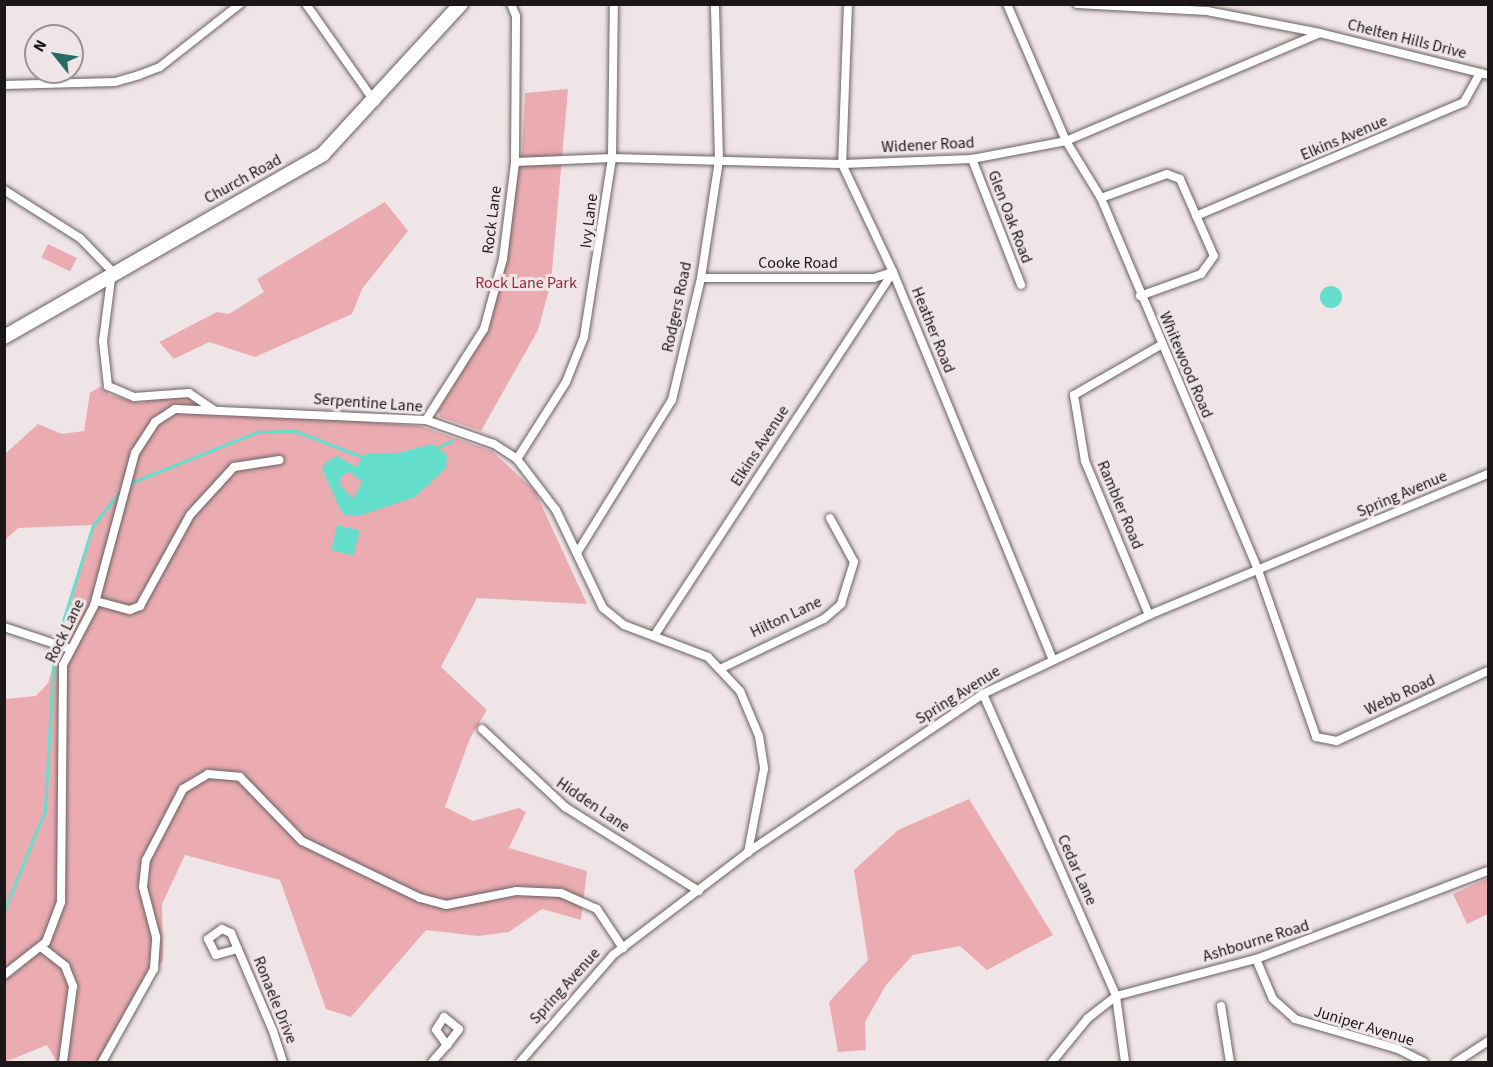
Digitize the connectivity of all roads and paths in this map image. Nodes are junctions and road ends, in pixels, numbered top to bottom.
1 (240, 4) edge
2 (306, 4) edge
3 (461, 4) edge
4 (511, 4) edge
5 (614, 4) edge
6 (716, 4) edge
7 (848, 4) edge
8 (1007, 4) edge
9 (1077, 4) edge
10 (1320, 33) junction
11 (1484, 74) edge
12 (4, 85) edge
13 (375, 102) junction
14 (1066, 141) junction
15 (612, 158) junction
16 (972, 159) junction
17 (719, 160) junction
18 (515, 162) junction
19 (842, 164) junction
20 (4, 190) edge
21 (1101, 198) junction
22 (1196, 216) junction
23 (112, 271) junction
24 (893, 272) junction
25 (702, 278) junction
26 (1021, 285) dead end
27 (1140, 296) junction
28 (4, 337) edge
29 (1161, 345) junction
30 (213, 408) junction
31 (426, 420) junction
32 (517, 459) junction
33 (279, 460) dead end
34 (1488, 474) edge
35 (830, 518) dead end
36 (577, 553) junction
37 (1258, 570) junction
38 (96, 601) junction
39 (1149, 615) junction
40 (4, 627) edge
41 (654, 636) junction
42 (67, 648) junction
43 (1052, 658) junction
44 (722, 668) junction
45 (1488, 671) edge
46 (983, 694) junction
47 (482, 729) dead end
48 (1323, 742) joint
49 (748, 852) junction
50 (1488, 871) edge
51 (699, 891) junction
52 (41, 947) junction
53 (623, 948) junction
54 (238, 949) dead end
55 (1256, 959) junction
56 (4, 975) edge
57 (1116, 996) junction
58 (1221, 1006) dead end
59 (1488, 1041) edge
60 (447, 1045) dead end
61 (63, 1062) edge
62 (102, 1062) edge
63 (284, 1062) edge
64 (432, 1062) edge
65 (520, 1062) edge
66 (1052, 1062) edge
67 (1125, 1062) edge
68 (1230, 1062) edge
69 (1424, 1062) edge
70 (1456, 1062) edge

1 - 12 street
2 - 13 street
3 - 13 main road, Church Road
4 - 18 street, Rock Lane
5 - 15 street, Ivy Lane
6 - 17 street, Rodgers Road
7 - 19 street, Heather Road
8 - 14 street, Whitewood Road
9 - 10 street, Chelten Hills Drive
10 - 11 street, Chelten Hills Drive
10 - 14 street, Widener Road
11 - 22 street, Elkins Avenue
13 - 23 main road, Church Road
14 - 16 street, Widener Road
14 - 21 street, Whitewood Road
15 - 17 street, Widener Road
15 - 18 street, Widener Road
15 - 32 street, Ivy Lane
16 - 19 street, Widener Road
16 - 26 street, Glen Oak Road
17 - 19 street, Widener Road
17 - 25 street, Rodgers Road
18 - 31 street, Rock Lane
19 - 24 street, Heather Road
20 - 23 street
21 - 22 street
21 - 27 street, Whitewood Road
22 - 27 street
23 - 28 main road, Church Road
23 - 30 street, Serpentine Lane
24 - 25 street, Cooke Road
24 - 41 street, Elkins Avenue
24 - 43 street, Heather Road
25 - 36 street, Rodgers Road
27 - 29 street, Whitewood Road
29 - 37 street, Whitewood Road
29 - 39 street, Rambler Road
30 - 31 street, Serpentine Lane
30 - 38 street, Rock Lane
31 - 32 street, Serpentine Lane
32 - 36 street, Serpentine Lane
33 - 38 street
34 - 37 street, Spring Avenue
35 - 44 street, Hilton Lane
36 - 41 street, Serpentine Lane
37 - 39 street, Spring Avenue
37 - 48 street, Whitewood Road
38 - 42 street, Rock Lane
39 - 43 street, Spring Avenue
40 - 42 street
41 - 44 street, Serpentine Lane
42 - 52 street, Rock Lane
43 - 46 street, Spring Avenue
44 - 49 street
45 - 48 street, Webb Road
46 - 49 street, Spring Avenue
46 - 57 street, Cedar Lane
47 - 51 street, Hidden Lane
49 - 51 street, Spring Avenue
50 - 55 street, Ashbourne Road
51 - 53 street, Spring Avenue
52 - 56 street, Rock Lane
52 - 61 street
53 - 62 street
53 - 65 street, Spring Avenue
54 - 63 street, Ronaele Drive
55 - 57 street, Ashbourne Road
55 - 69 street, Juniper Avenue
57 - 66 street, Ashbourne Road
57 - 67 street, Cedar Lane
58 - 68 street
59 - 70 street
60 - 64 street

